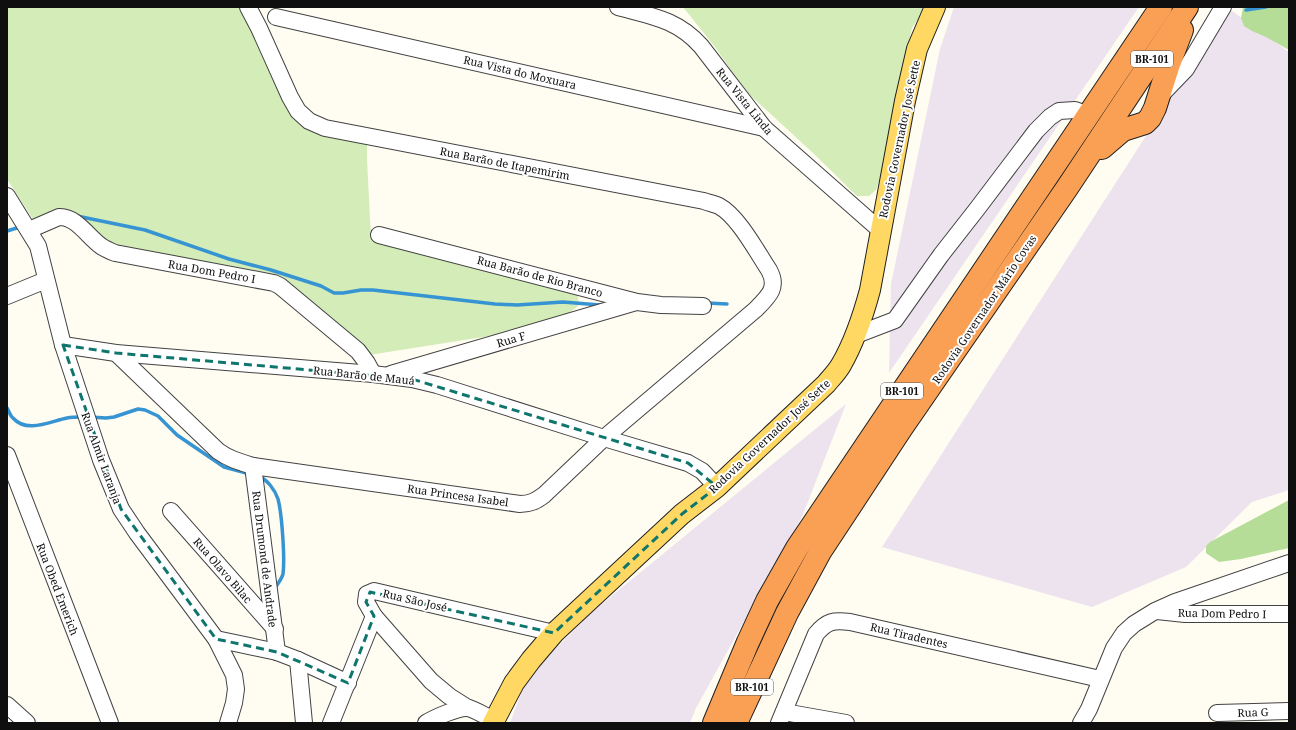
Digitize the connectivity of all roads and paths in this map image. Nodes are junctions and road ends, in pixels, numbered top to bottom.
1 (248, 7) edge
2 (618, 7) edge
3 (935, 7) edge
4 (1161, 7) edge
5 (1187, 7) edge
6 (1191, 7) edge
7 (1223, 7) edge
8 (278, 12) edge
9 (259, 28) junction
10 (1178, 67) junction
11 (1117, 74) junction
12 (1118, 111) junction
13 (1089, 115) junction
14 (1135, 125) junction
15 (764, 128) junction
16 (1067, 188) junction
17 (7, 196) edge
18 (29, 230) junction
19 (880, 230) junction
20 (379, 235) dead end
21 (46, 280) junction
22 (7, 296) edge
23 (767, 298) joint
24 (637, 302) junction
25 (702, 306) dead end
26 (856, 335) junction
27 (63, 345) junction
28 (116, 353) junction
29 (379, 375) junction
30 (604, 438) junction
31 (7, 455) edge
32 (253, 466) junction
33 (717, 487) junction
34 (171, 511) dead end
35 (1289, 563) edge
36 (1155, 611) junction
37 (1289, 614) edge
38 (374, 616) junction
39 (275, 629) junction
40 (554, 633) junction
41 (216, 639) junction
42 (277, 652) junction
43 (298, 660) junction
44 (1100, 679) junction
45 (348, 683) junction
46 (7, 705) edge
47 (468, 708) junction
48 (1289, 711) edge
49 (1217, 713) dead end
50 (782, 717) edge
51 (493, 722) edge
52 (27, 723) edge
53 (110, 723) edge
54 (228, 723) edge
55 (304, 723) edge
56 (331, 723) edge
57 (426, 723) edge
58 (714, 723) edge
59 (736, 723) edge
60 (846, 723) edge
61 (1081, 723) edge

1 - 9 street, Rua Barão de Itapemirim
2 - 15 street, Rua Vista Linda
3 - 19 main road, Rodovia Governador José Sette
4 - 11 highway, Rodovia Governador Mário Covas / BR-101
5 - 12 highway, Rodovia Governador Mário Covas / BR-101
6 - 10 highway
7 - 10 street
8 - 9 street
8 - 15 street, Rua Vista do Moxuara
9 - 23 street, Rua Barão de Itapemirim
10 - 14 highway
11 - 12 highway
11 - 13 highway, Rodovia Governador Mário Covas / BR-101
12 - 14 highway
12 - 16 highway, Rodovia Governador Mário Covas / BR-101
13 - 26 street
13 - 58 highway, Rodovia Governador Mário Covas / BR-101
14 - 16 highway
15 - 19 street, Rua Vista Linda
16 - 59 highway, Rodovia Governador Mário Covas / BR-101
17 - 18 street, Rua Almir Laranja
18 - 21 street, Rua Almir Laranja
18 - 29 street, Rua Dom Pedro I
19 - 26 main road, Rodovia Governador José Sette
20 - 24 street, Rua Barão de Rio Branco
21 - 22 street
21 - 27 street, Rua Almir Laranja
23 - 30 street, Rua Princesa Isabel
24 - 25 street, Rua Barão de Rio Branco
24 - 29 street, Rua F
26 - 33 main road, Rodovia Governador José Sette
27 - 28 street, Rua Barão de Mauá
27 - 41 street, Rua Almir Laranja
28 - 29 street, Rua Barão de Mauá
28 - 32 street, Rua Princesa Isabel
29 - 30 street, Rua Barão de Mauá
30 - 32 street, Rua Princesa Isabel
30 - 33 street, Rua Barão de Mauá
31 - 53 street, Rua Obed Emerich
32 - 39 street, Rua Drumond de Andrade
33 - 40 main road, Rodovia Governador José Sette
34 - 39 street, Rua Olavo Bilac
35 - 36 street
36 - 37 street, Rua Dom Pedro I
36 - 44 street
38 - 40 street, Rua São José
38 - 45 street
38 - 47 street
39 - 42 street, Rua Drumond de Andrade
40 - 51 main road, Rodovia Governador José Sette
41 - 42 street
41 - 54 street, Rua Almir Laranja
42 - 43 street
43 - 45 street
43 - 55 street
44 - 50 street, Rua Tiradentes
44 - 61 street
45 - 56 street
46 - 52 street
47 - 51 street
47 - 57 street
48 - 49 street, Rua G
50 - 60 street

